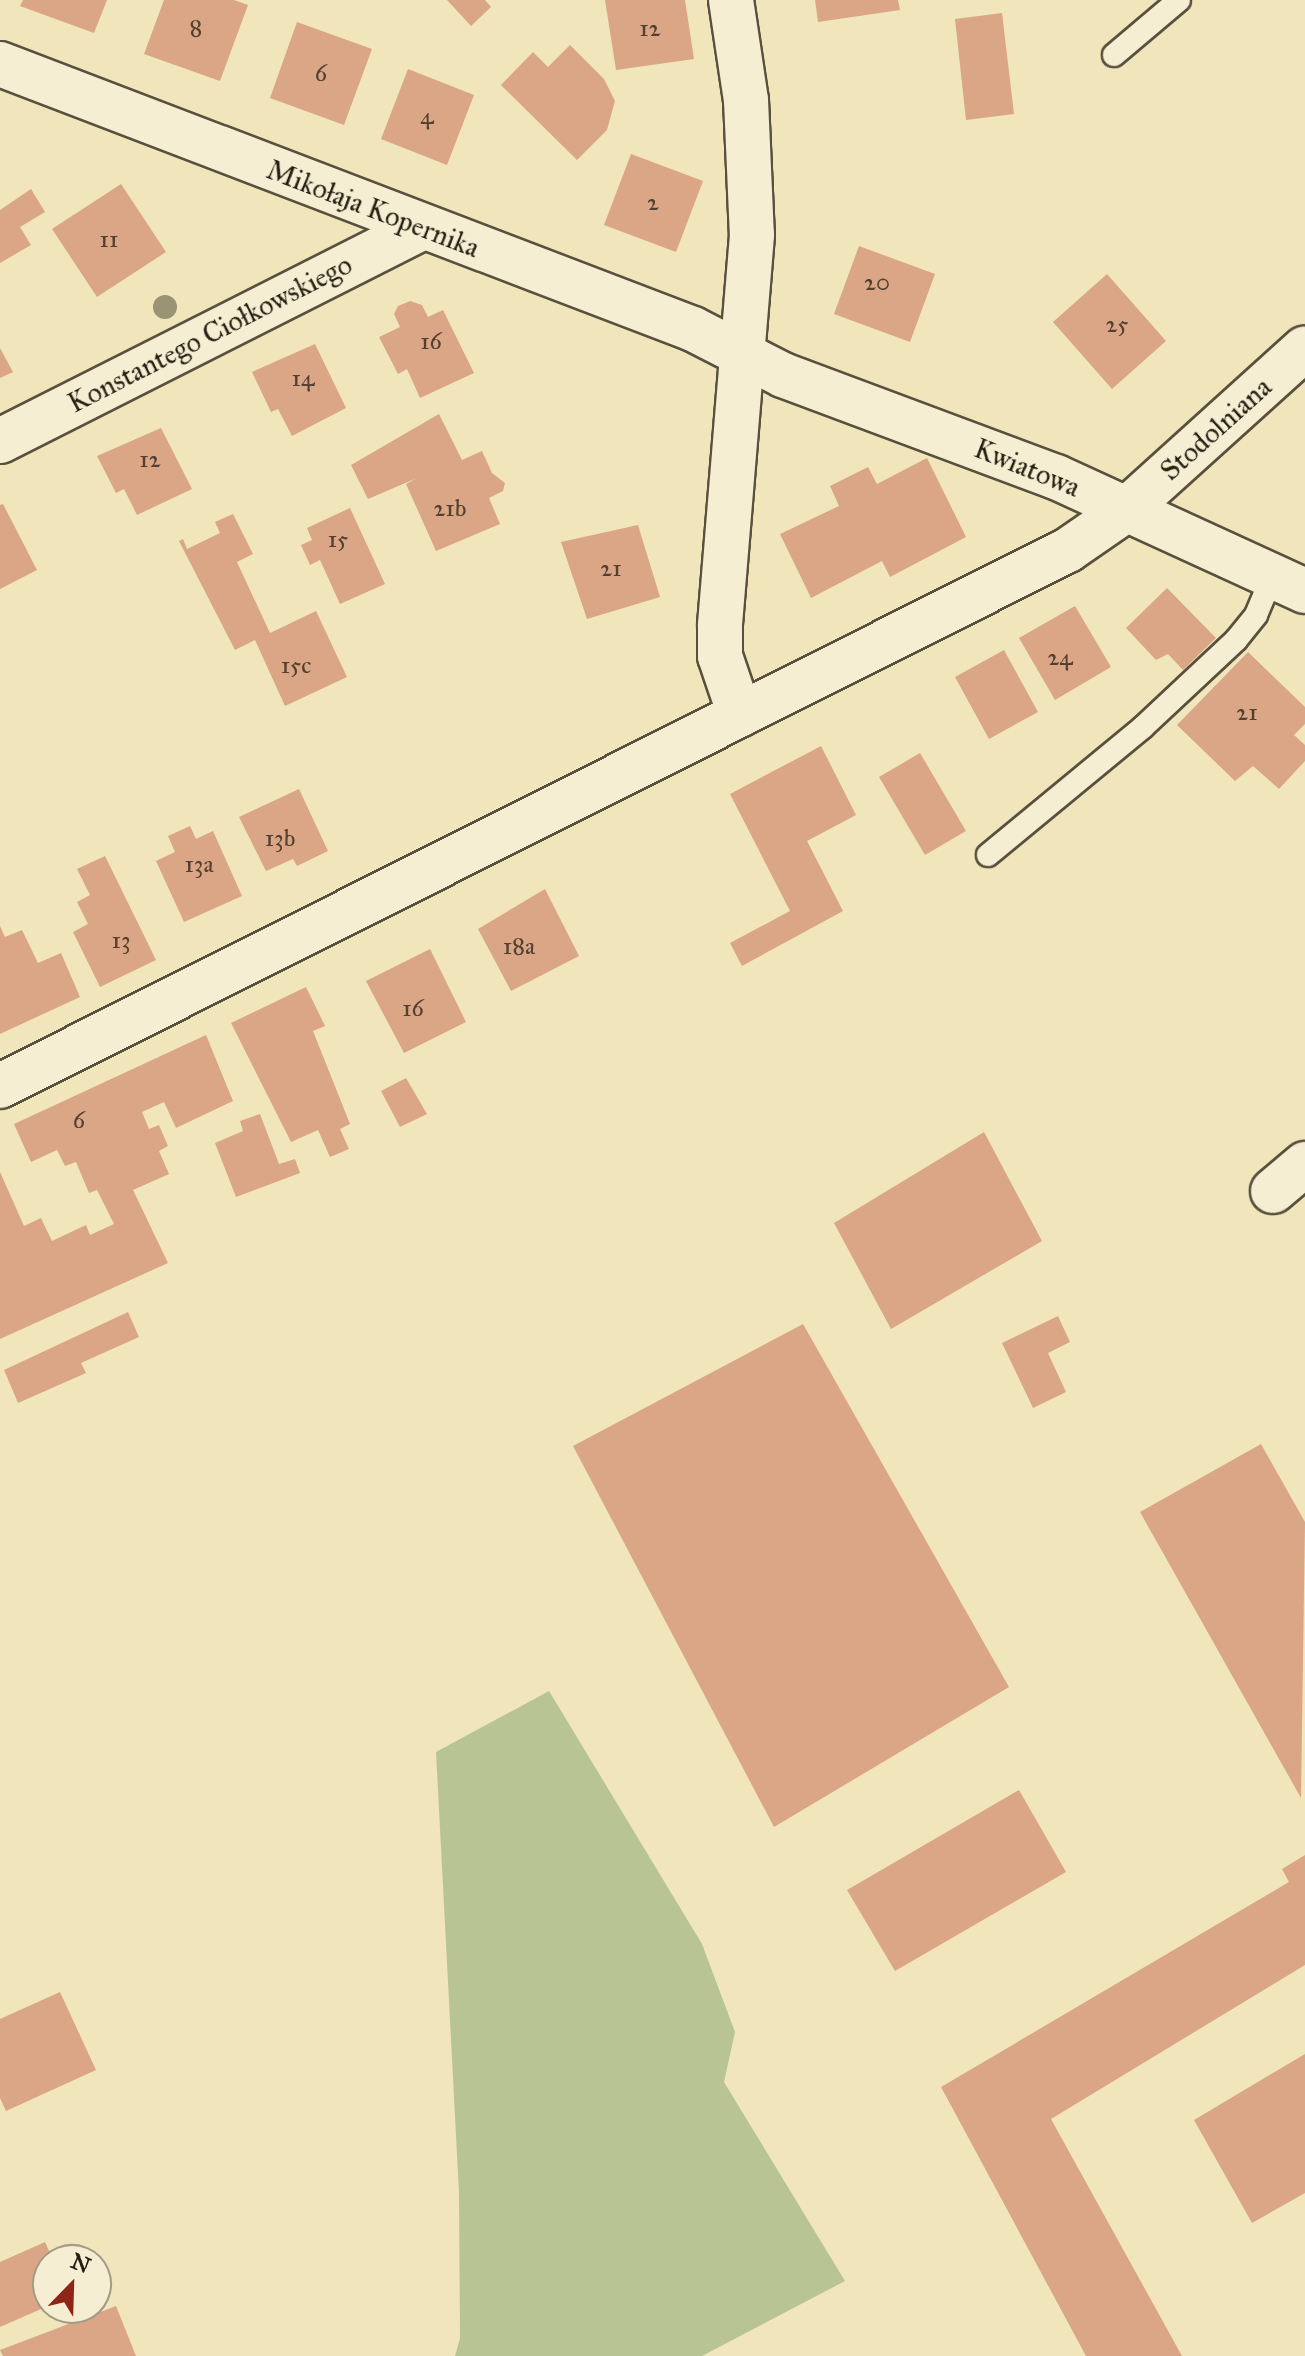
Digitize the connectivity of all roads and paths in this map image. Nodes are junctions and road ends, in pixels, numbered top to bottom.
1 (731, 0) edge
2 (1179, 0) edge
3 (1114, 55) dead end
4 (0, 64) edge
5 (422, 228) junction
6 (1305, 348) edge
7 (743, 358) junction
8 (0, 441) edge
9 (1126, 510) junction
10 (1289, 584) edge
11 (740, 715) junction
12 (988, 855) dead end
13 (0, 1086) edge

1 - 7 street
2 - 3 lane
4 - 5 street, Mikołaja Kopernika
5 - 7 street, Mikołaja Kopernika
5 - 8 street, Konstantego Ciołkowskiego
6 - 9 street, Stodolniana
7 - 9 street, Kwiatowa
7 - 11 street
9 - 10 street, Kwiatowa
9 - 11 street, Stodolniana
10 - 12 lane
11 - 13 street, Stodolniana

